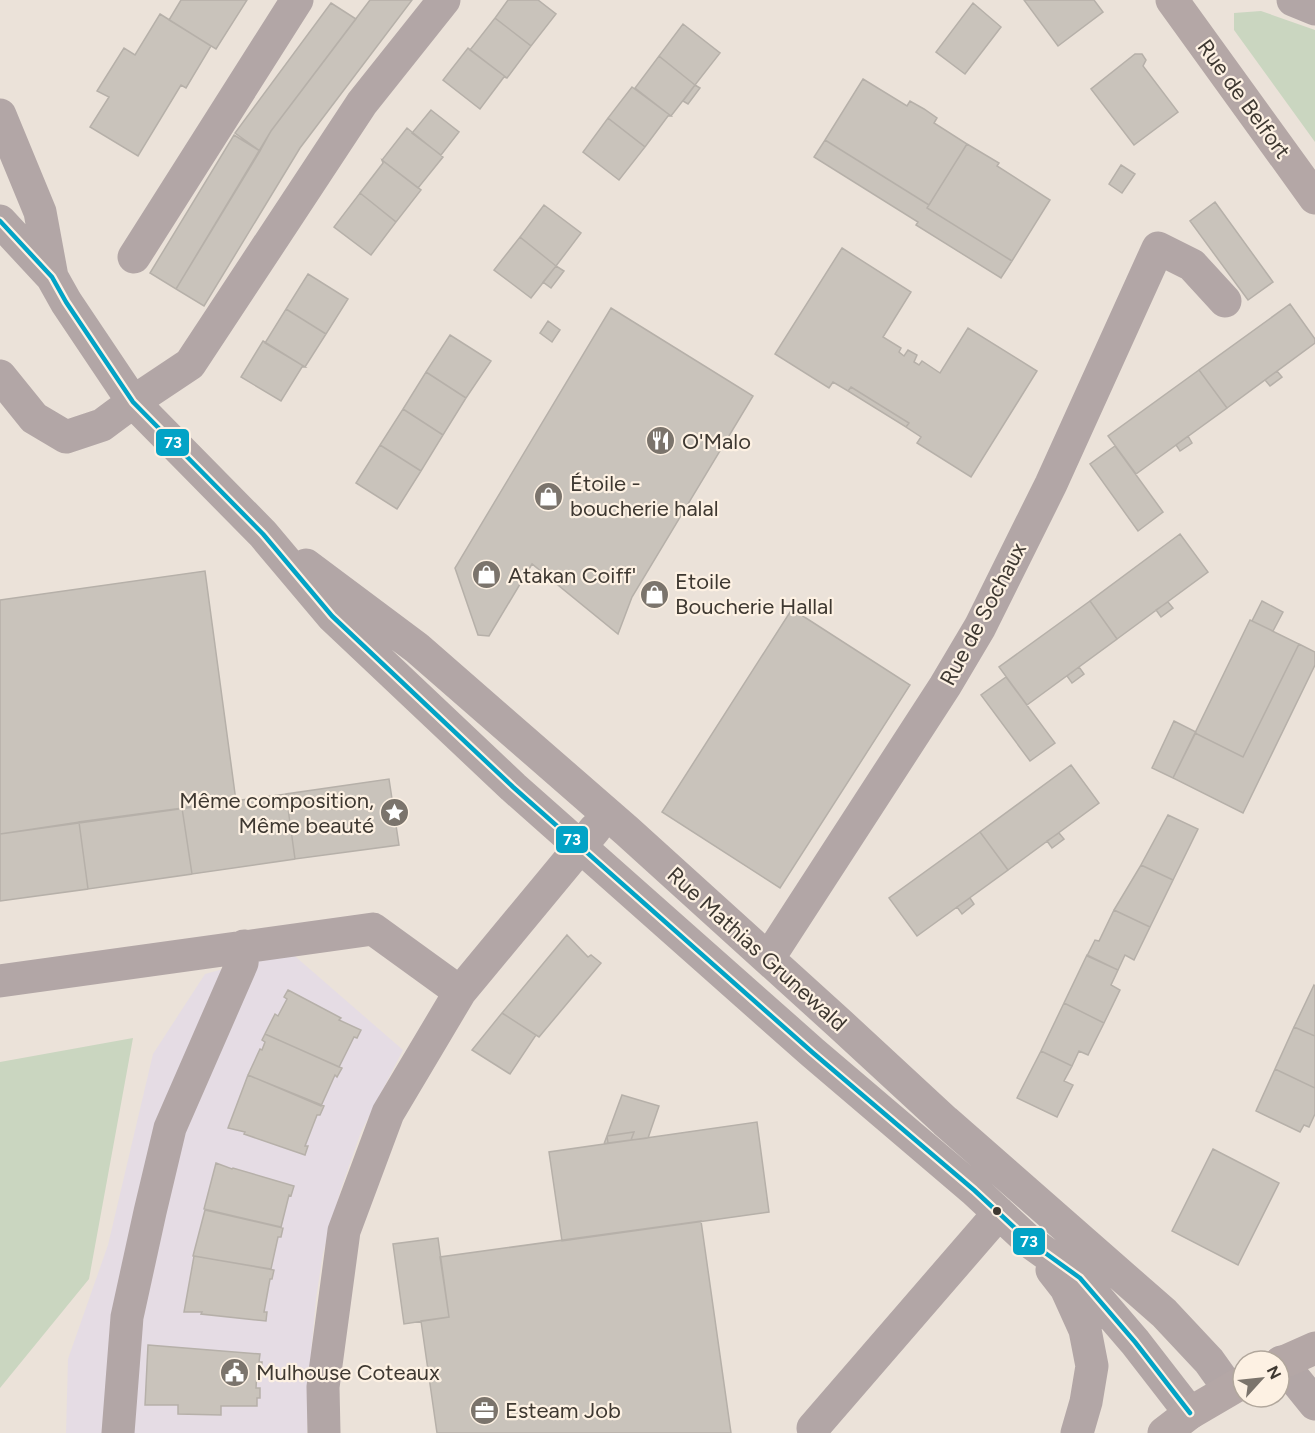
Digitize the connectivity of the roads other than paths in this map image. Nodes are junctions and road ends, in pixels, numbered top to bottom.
1 (297, 0) edge
2 (444, 0) edge
3 (1172, 0) edge
4 (1293, 0) edge
5 (1315, 9) edge
6 (0, 115) edge
7 (1315, 198) edge
8 (0, 221) edge
9 (134, 256) dead end
10 (52, 277) junction
11 (1225, 302) dead end
12 (0, 376) edge
13 (133, 402) junction
14 (263, 534) junction
15 (607, 815) junction
16 (582, 846) junction
17 (244, 946) junction
18 (768, 959) junction
19 (0, 981) edge
20 (460, 992) junction
21 (999, 1213) junction
22 (1030, 1242) junction
23 (1315, 1348) edge
24 (1291, 1358) edge
25 (1291, 1376) edge
26 (1231, 1381) edge
27 (1231, 1388) edge
28 (1315, 1404) edge
29 (1190, 1413) junction
30 (813, 1428) dead end
31 (118, 1433) edge
32 (324, 1433) edge
33 (1077, 1433) edge
34 (1164, 1433) edge

1 - 9 street
2 - 13 street
3 - 7 main road, Rue de Belfort
4 - 5 street
6 - 10 street, Rue Mathias Grunewald
8 - 10 street, Rue Mathias Grunewald
10 - 13 street, Rue Mathias Grunewald
11 - 18 street, Rue de Sochaux
12 - 13 street
13 - 14 street, Rue Mathias Grunewald
14 - 15 street, Rue Mathias Grunewald
14 - 16 street, Rue Mathias Grunewald
15 - 16 street
15 - 18 street, Rue Mathias Grunewald
16 - 20 street
16 - 21 street, Rue Mathias Grunewald
17 - 19 street
17 - 20 street
17 - 31 street
18 - 26 street, Rue Mathias Grunewald
20 - 32 street
21 - 22 street, Rue Mathias Grunewald
21 - 30 street
22 - 29 street, Rue Mathias Grunewald
22 - 33 street, Rue Mathias Grunewald
23 - 24 main road
25 - 28 street
27 - 29 main road
29 - 34 main road

